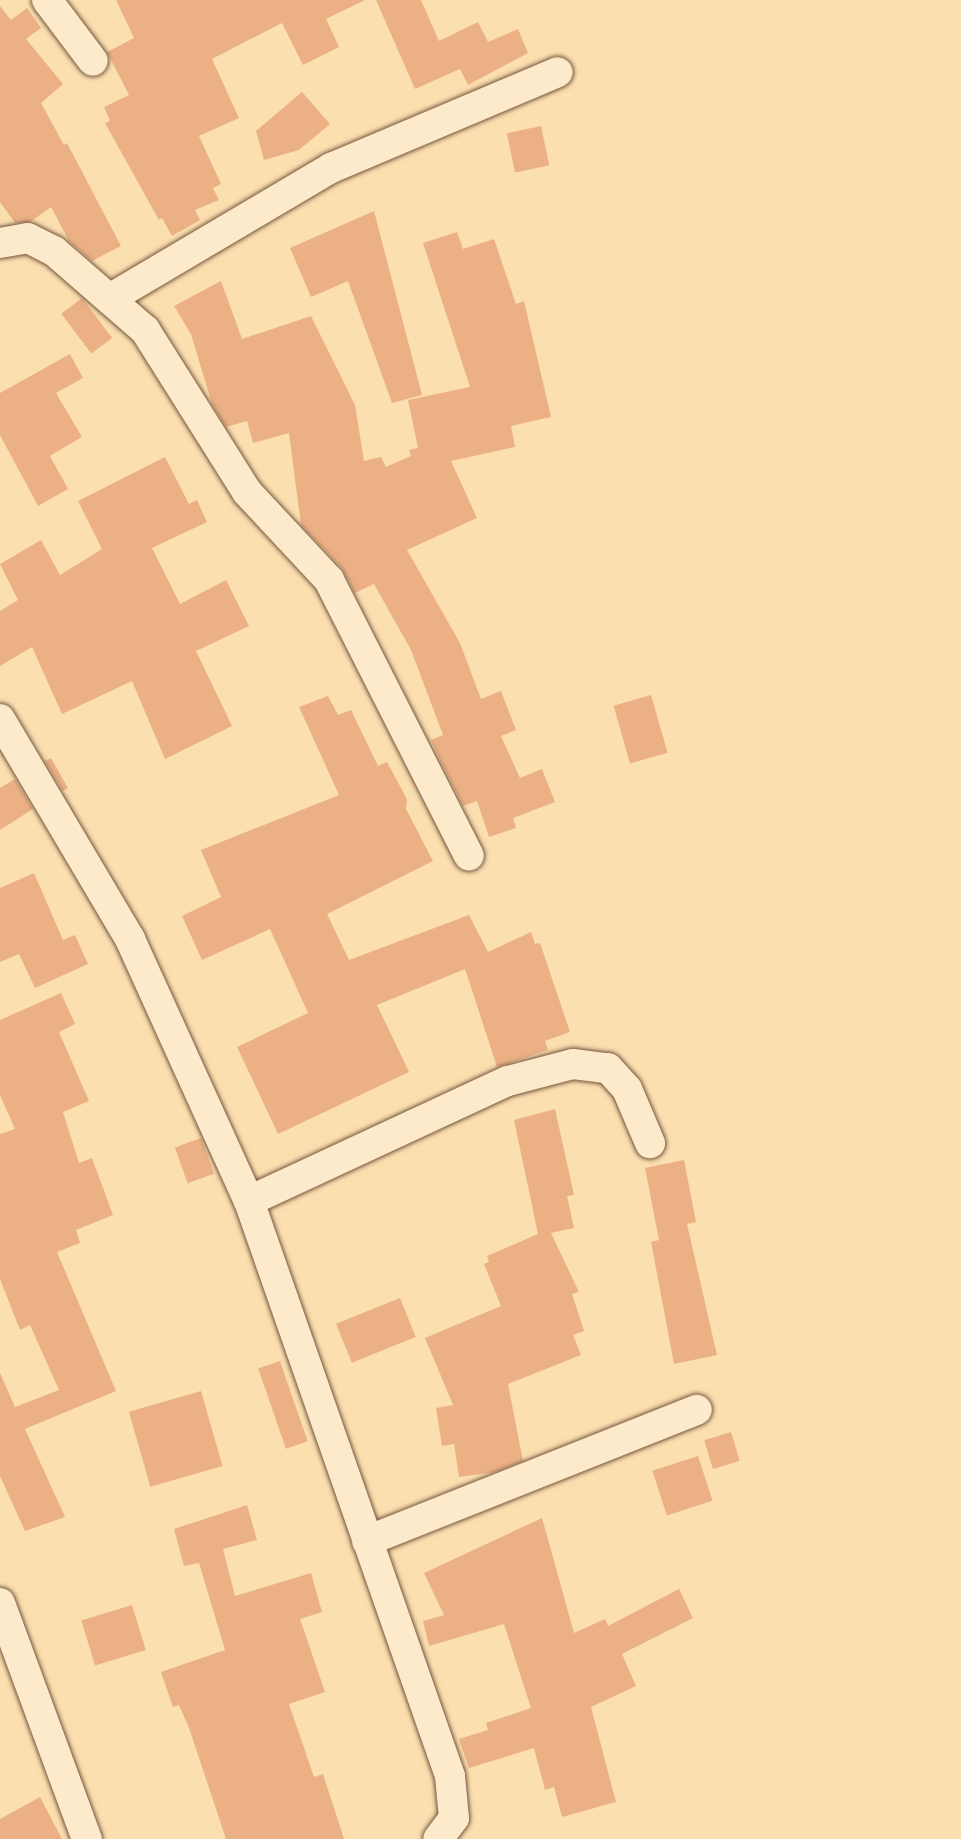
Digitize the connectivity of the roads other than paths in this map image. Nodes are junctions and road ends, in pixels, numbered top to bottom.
1 (47, 0) edge
2 (93, 61) dead end
3 (558, 72) dead end
4 (0, 243) edge
5 (111, 298) junction
6 (0, 719) edge
7 (470, 856) dead end
8 (650, 1143) dead end
9 (249, 1201) junction
10 (697, 1410) dead end
11 (368, 1541) junction
12 (0, 1603) edge
13 (87, 1839) edge
14 (438, 1839) edge

1 - 2 street
3 - 5 street
4 - 5 street
5 - 7 street
6 - 9 street
8 - 9 street
9 - 11 street
10 - 11 street
11 - 14 street
12 - 13 street

